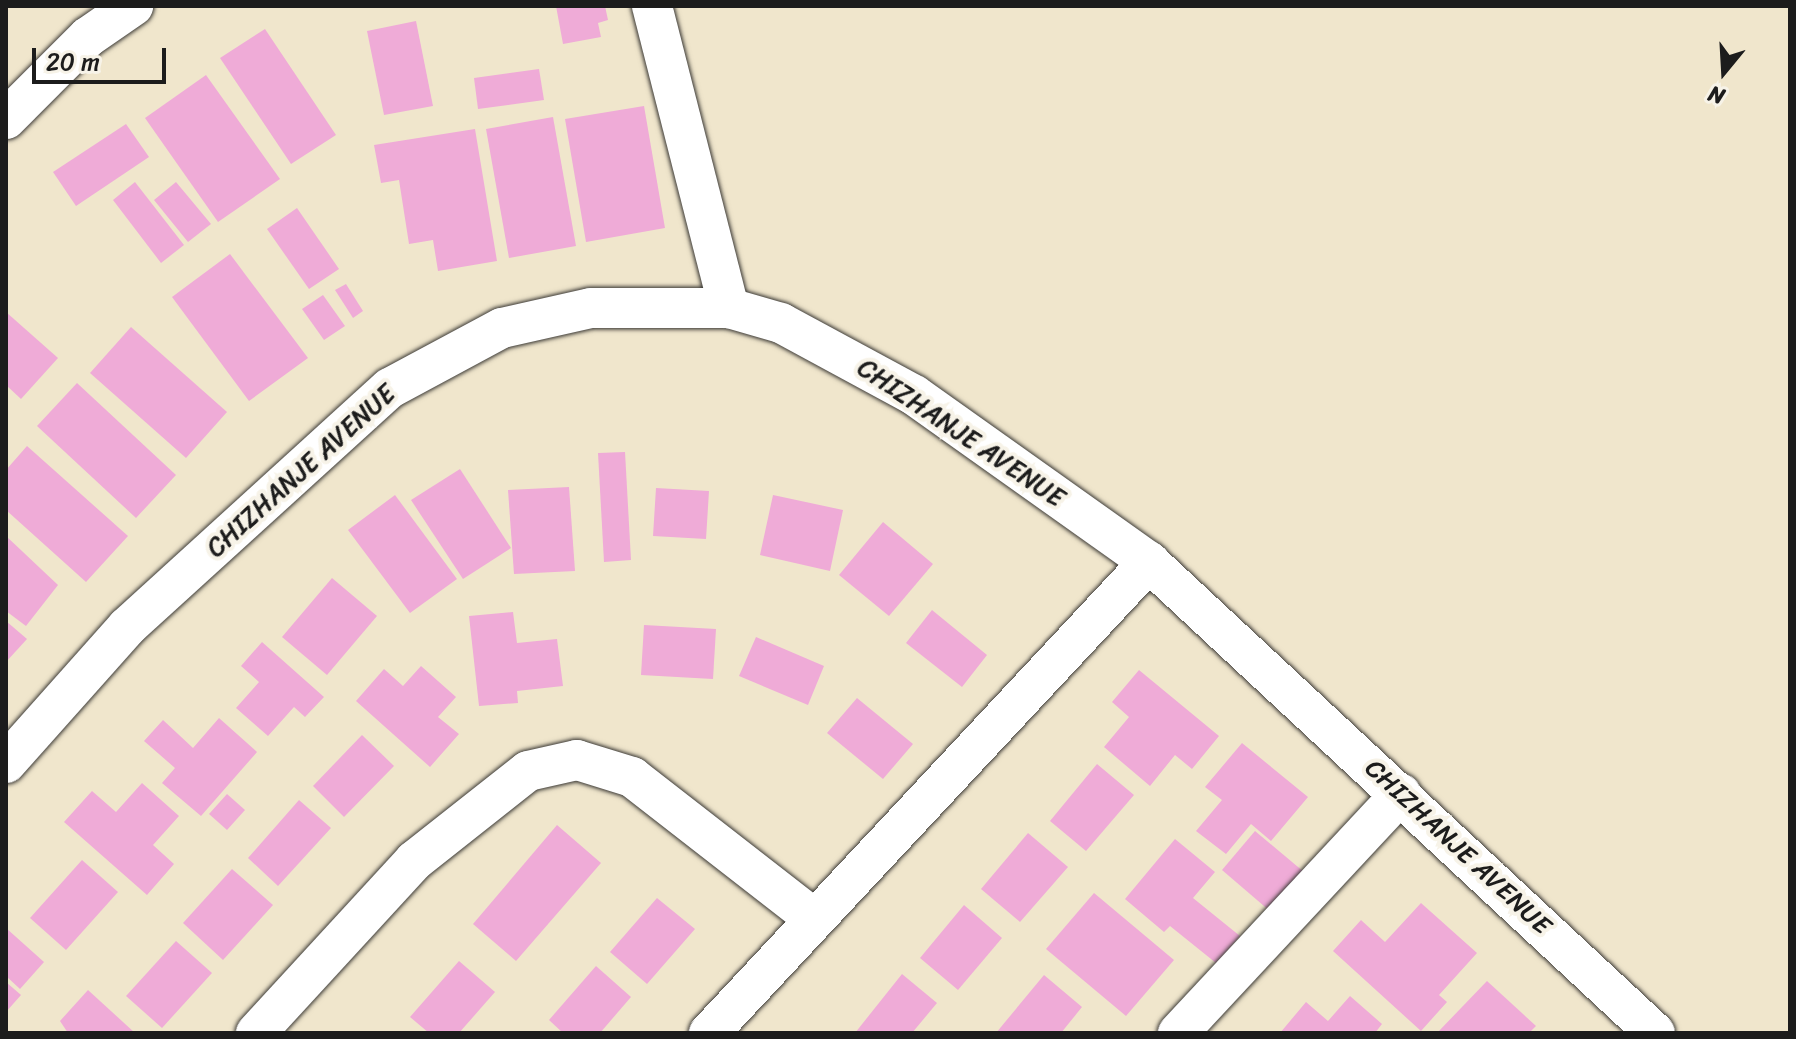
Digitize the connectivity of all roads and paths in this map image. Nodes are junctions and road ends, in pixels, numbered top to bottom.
1 (133, 6) edge
2 (652, 6) edge
3 (6, 119) edge
4 (729, 308) junction
5 (1149, 562) junction
6 (6, 763) edge
7 (1401, 794) junction
8 (812, 917) junction
9 (1643, 1029) edge
10 (256, 1033) edge
11 (709, 1033) edge
12 (1178, 1033) edge

1 - 3 street
2 - 4 street
4 - 5 street, CHIZHANJE AVENUE
4 - 6 street, CHIZHANJE AVENUE
5 - 7 street, CHIZHANJE AVENUE
5 - 8 street
7 - 9 street, CHIZHANJE AVENUE
7 - 12 street
8 - 10 street
8 - 11 street

